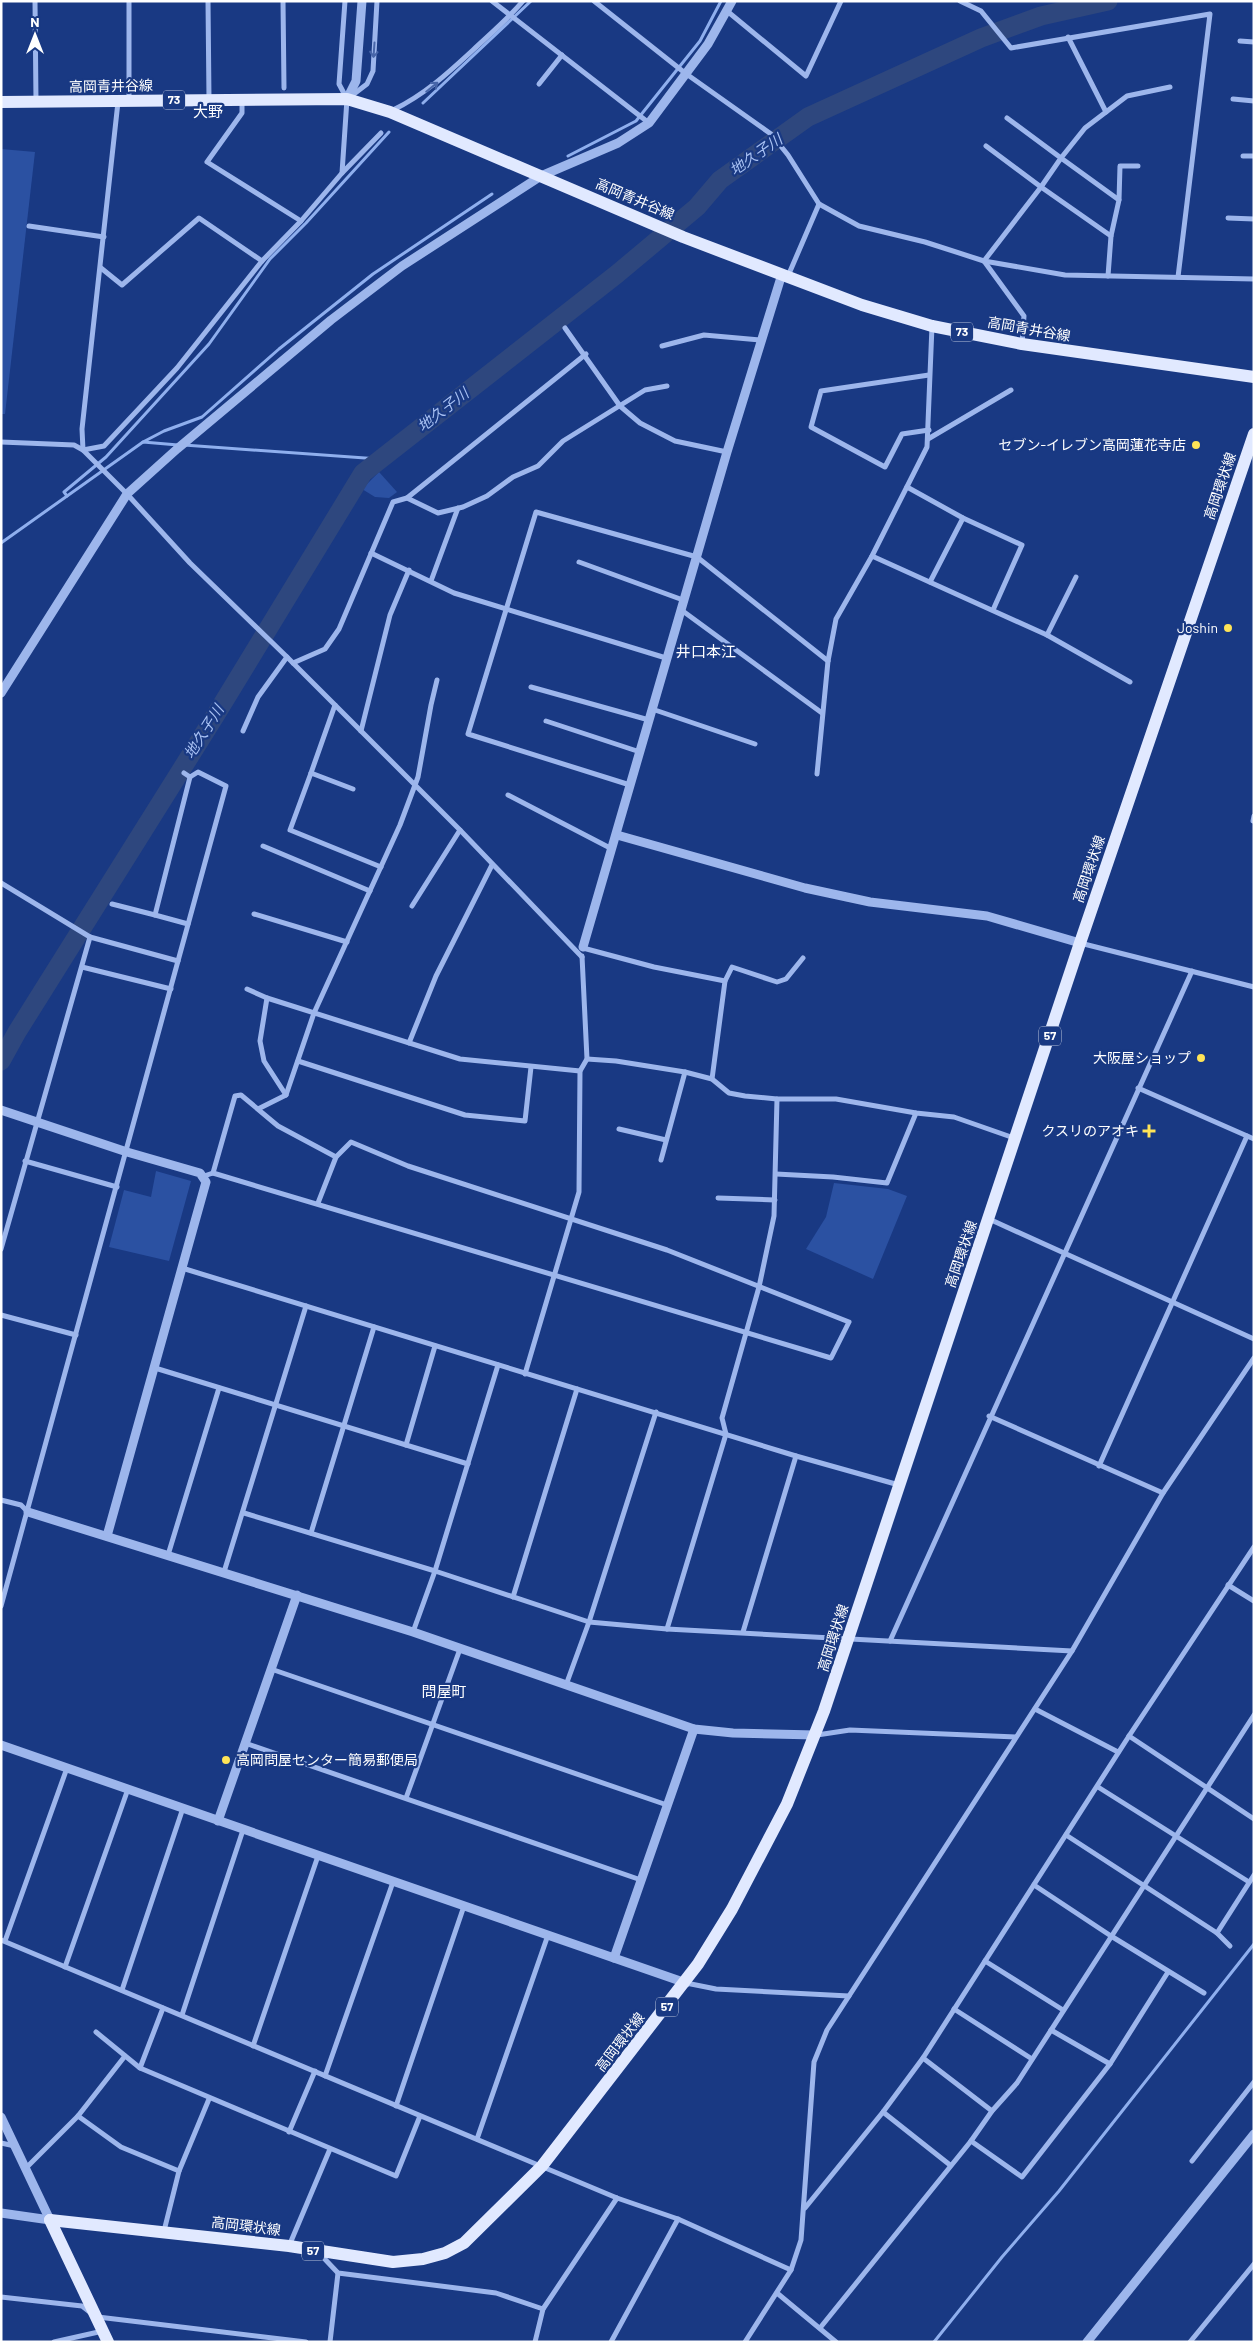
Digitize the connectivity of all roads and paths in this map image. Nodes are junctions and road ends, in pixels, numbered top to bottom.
1 (35, 1) edge
2 (129, 1) edge
3 (208, 1) edge
4 (283, 1) edge
5 (345, 1) edge
6 (362, 1) edge
7 (377, 1) edge
8 (492, 1) edge
9 (523, 1) edge
10 (594, 1) edge
11 (732, 1) edge
12 (841, 1) edge
13 (960, 1) edge
14 (727, 11) junction
15 (510, 16) junction
16 (1068, 37) junction
17 (1240, 41) dead end
18 (1254, 42) edge
19 (562, 55) junction
20 (684, 72) junction
21 (539, 84) dead end
22 (1170, 87) dead end
23 (284, 88) dead end
24 (209, 99) junction
25 (242, 99) junction
26 (348, 99) junction
27 (1233, 99) dead end
28 (1254, 101) edge
29 (1, 102) edge
30 (124, 102) junction
31 (36, 103) junction
32 (390, 112) junction
33 (1106, 112) junction
34 (1007, 118) dead end
35 (647, 122) junction
36 (381, 133) dead end
37 (986, 146) dead end
38 (1243, 156) dead end
39 (1254, 156) edge
40 (1061, 158) junction
41 (1138, 166) dead end
42 (342, 173) junction
43 (542, 176) junction
44 (1041, 187) junction
45 (1119, 200) junction
46 (818, 204) junction
47 (1228, 218) dead end
48 (1254, 220) edge
49 (301, 221) junction
50 (29, 226) dead end
51 (1111, 236) junction
52 (104, 237) junction
53 (262, 261) junction
54 (984, 261) junction
55 (101, 268) junction
56 (785, 275) junction
57 (1108, 276) junction
58 (1178, 277) junction
59 (1254, 279) edge
60 (932, 326) junction
61 (565, 328) dead end
62 (760, 340) junction
63 (1022, 344) junction
64 (662, 346) dead end
65 (586, 354) junction
66 (929, 375) junction
67 (1254, 377) edge
68 (667, 386) dead end
69 (1011, 390) dead end
70 (620, 406) junction
71 (929, 430) junction
72 (1254, 434) edge
73 (928, 440) junction
74 (1, 442) edge
75 (83, 450) junction
76 (726, 452) junction
77 (907, 487) junction
78 (128, 494) junction
79 (407, 498) junction
80 (458, 508) junction
81 (963, 518) junction
82 (370, 553) junction
83 (872, 556) junction
84 (697, 557) junction
85 (579, 562) dead end
86 (409, 570) junction
87 (1076, 577) dead end
88 (431, 581) junction
89 (930, 582) junction
90 (682, 605) junction
91 (507, 607) junction
92 (993, 610) junction
93 (1047, 635) junction
94 (287, 657) junction
95 (666, 658) junction
96 (828, 660) junction
97 (293, 663) junction
98 (438, 680) dead end
99 (1130, 682) dead end
100 (531, 687) dead end
101 (1, 693) edge
102 (335, 705) junction
103 (652, 709) junction
104 (822, 713) junction
105 (649, 720) junction
106 (546, 721) dead end
107 (243, 731) dead end
108 (360, 731) junction
109 (755, 744) dead end
110 (640, 752) junction
111 (311, 772) junction
112 (184, 773) dead end
113 (817, 774) dead end
114 (190, 777) junction
115 (413, 784) junction
116 (630, 785) junction
117 (353, 789) dead end
118 (508, 795) dead end
119 (460, 830) junction
120 (617, 835) junction
121 (263, 846) dead end
122 (613, 849) junction
123 (492, 865) junction
124 (381, 867) junction
125 (1, 883) edge
126 (370, 891) junction
127 (112, 904) dead end
128 (412, 906) dead end
129 (254, 914) dead end
130 (155, 915) junction
131 (188, 924) junction
132 (88, 936) junction
133 (347, 942) junction
134 (1080, 942) junction
135 (583, 947) junction
136 (582, 957) junction
137 (803, 958) dead end
138 (178, 961) junction
139 (82, 967) junction
140 (1192, 971) junction
141 (725, 981) junction
142 (1254, 987) edge
143 (171, 989) junction
144 (247, 989) dead end
145 (267, 998) junction
146 (314, 1013) junction
147 (409, 1042) junction
148 (587, 1059) junction
149 (298, 1061) junction
150 (530, 1067) junction
151 (580, 1071) junction
152 (685, 1072) junction
153 (712, 1079) junction
154 (1138, 1088) junction
155 (286, 1095) junction
156 (777, 1100) junction
157 (258, 1109) junction
158 (1, 1110) edge
159 (916, 1113) junction
160 (37, 1122) junction
161 (619, 1129) dead end
162 (1247, 1136) junction
163 (1016, 1139) junction
164 (1254, 1139) edge
165 (666, 1140) junction
166 (127, 1152) junction
167 (336, 1157) junction
168 (661, 1160) dead end
169 (25, 1162) junction
170 (213, 1173) junction
171 (776, 1174) junction
172 (204, 1176) junction
173 (117, 1187) junction
174 (718, 1198) dead end
175 (775, 1200) junction
176 (318, 1203) junction
177 (571, 1218) junction
178 (989, 1219) junction
179 (1, 1249) edge
180 (1064, 1253) junction
181 (182, 1268) junction
182 (553, 1275) junction
183 (759, 1287) junction
184 (1171, 1303) junction
185 (306, 1306) junction
186 (1, 1315) edge
187 (374, 1327) junction
188 (745, 1333) junction
189 (76, 1335) junction
190 (1254, 1339) edge
191 (435, 1346) junction
192 (1254, 1358) edge
193 (498, 1365) junction
194 (155, 1368) junction
195 (525, 1374) junction
196 (219, 1388) junction
197 (578, 1389) junction
198 (277, 1406) junction
199 (656, 1412) junction
200 (990, 1416) junction
201 (344, 1426) junction
202 (726, 1434) junction
203 (406, 1445) junction
204 (796, 1456) junction
205 (468, 1464) junction
206 (1099, 1466) junction
207 (899, 1485) junction
208 (1163, 1494) junction
209 (1, 1500) edge
210 (28, 1512) junction
211 (244, 1513) junction
212 (311, 1533) junction
213 (107, 1536) junction
214 (1254, 1547) edge
215 (168, 1555) junction
216 (435, 1571) junction
217 (224, 1572) junction
218 (1228, 1585) junction
219 (296, 1595) junction
220 (514, 1597) junction
221 (1254, 1601) edge
222 (1, 1606) edge
223 (588, 1622) junction
224 (667, 1629) junction
225 (413, 1632) junction
226 (743, 1632) junction
227 (848, 1639) junction
228 (890, 1641) junction
229 (460, 1649) junction
230 (1072, 1651) junction
231 (271, 1669) junction
232 (566, 1685) junction
233 (1035, 1709) junction
234 (1254, 1716) edge
235 (432, 1724) junction
236 (694, 1729) junction
237 (815, 1735) junction
238 (1129, 1736) junction
239 (1016, 1737) junction
240 (245, 1743) junction
241 (1, 1745) edge
242 (1118, 1752) junction
243 (67, 1768) junction
244 (1098, 1787) junction
245 (1206, 1787) junction
246 (128, 1789) junction
247 (406, 1798) junction
248 (667, 1805) junction
249 (183, 1808) junction
250 (1254, 1819) edge
251 (218, 1821) junction
252 (243, 1830) junction
253 (1066, 1835) junction
254 (1176, 1837) junction
255 (318, 1856) junction
256 (1254, 1875) edge
257 (642, 1880) junction
258 (393, 1882) junction
259 (1249, 1882) junction
260 (1034, 1885) junction
261 (1142, 1886) junction
262 (464, 1906) junction
263 (1217, 1933) junction
264 (548, 1934) junction
265 (1111, 1936) junction
266 (3, 1941) edge
267 (1230, 1946) dead end
268 (614, 1958) junction
269 (985, 1961) junction
270 (65, 1967) junction
271 (1168, 1972) junction
272 (686, 1983) junction
273 (122, 1990) junction
274 (1204, 1993) dead end
275 (849, 1996) junction
276 (163, 2008) junction
277 (954, 2010) junction
278 (1064, 2010) junction
279 (182, 2016) junction
280 (1051, 2030) junction
281 (96, 2032) dead end
282 (253, 2046) junction
283 (125, 2056) junction
284 (923, 2058) junction
285 (1032, 2059) junction
286 (1110, 2064) junction
287 (140, 2068) junction
288 (316, 2072) junction
289 (325, 2076) junction
290 (1254, 2082) edge
291 (209, 2099) junction
292 (396, 2106) junction
293 (992, 2111) junction
294 (883, 2112) junction
295 (78, 2116) junction
296 (420, 2116) junction
297 (1, 2117) edge
298 (290, 2132) junction
299 (1254, 2134) edge
300 (477, 2139) junction
301 (971, 2141) junction
302 (1, 2143) edge
303 (14, 2146) junction
304 (330, 2149) junction
305 (1192, 2161) dead end
306 (542, 2166) junction
307 (950, 2166) junction
308 (24, 2169) junction
309 (179, 2171) junction
310 (617, 2198) junction
311 (805, 2208) junction
312 (1, 2213) edge
313 (678, 2219) junction
314 (50, 2220) junction
315 (164, 2231) junction
316 (289, 2246) junction
317 (317, 2251) junction
318 (1254, 2264) edge
319 (791, 2270) junction
320 (338, 2273) junction
321 (777, 2293) junction
322 (1, 2297) edge
323 (543, 2309) junction
324 (97, 2317) junction
325 (820, 2328) junction
326 (106, 2336) edge
327 (54, 2342) edge
328 (306, 2342) edge
329 (330, 2342) edge
330 (536, 2342) edge
331 (611, 2342) edge
332 (745, 2342) edge
333 (836, 2342) edge
334 (1087, 2342) edge
335 (1190, 2342) edge

1 - 31 street
2 - 30 street
3 - 24 street
4 - 23 street
5 - 26 street
6 - 26 street
7 -> 26 street
8 - 15 street
9 - 15 street
10 - 20 street
11 - 14 street
12 - 14 street
13 - 16 street
14 - 20 street
15 - 19 street
32 -> 15 street
16 - 33 street
16 - 58 street
17 - 18 street
19 - 21 street
19 - 35 street
20 - 35 street
20 - 46 street
22 - 33 street
24 - 25 main road, 高岡青井谷線 / 73
24 - 30 main road, 高岡青井谷線 / 73
25 - 26 main road, 高岡青井谷線 / 73
25 - 49 street
26 - 32 main road, 高岡青井谷線 / 73
26 - 42 street
27 - 28 street
29 - 31 main road, 高岡青井谷線 / 73
30 - 31 main road, 高岡青井谷線 / 73
30 - 52 street
32 - 43 main road, 高岡青井谷線 / 73
33 - 40 street
34 - 40 street
35 - 43 street
36 - 42 street
37 - 44 street
38 - 39 street
40 - 44 street
40 - 45 street
41 - 45 street
42 - 49 street
43 - 56 main road, 高岡青井谷線 / 73
43 - 78 street
44 - 51 street
44 - 54 street
45 - 51 street
46 - 54 street
46 - 56 street
47 - 48 street
49 - 53 street
50 - 52 street
51 - 57 street
52 - 55 street
53 - 55 street
53 - 75 street
54 - 57 street
54 - 63 street
55 - 75 street
56 - 60 main road, 高岡青井谷線 / 73
56 - 62 street
57 - 58 street
58 - 59 street
60 - 63 main road, 高岡青井谷線 / 73
60 - 66 street
61 - 65 street
62 - 64 street
62 - 76 street
63 - 67 main road, 高岡青井谷線 / 73
65 - 70 street
65 - 79 street
66 - 71 street
66 - 71 street
68 - 70 street
69 - 73 street
70 - 76 street
70 - 80 street
71 - 73 street
72 - 134 main road, 高岡環状線 / 57
73 - 77 street
74 - 75 street
75 - 78 street
76 - 84 street
77 - 81 street
77 - 83 street
78 - 94 street
78 - 101 street
79 - 80 street
79 - 82 street
80 - 88 street
81 - 89 street
81 - 92 street
82 - 86 street
82 - 97 street
83 - 89 street
83 - 96 street
84 - 90 street
84 - 91 street
84 - 96 street
85 - 90 street
86 - 88 street
86 - 108 street
87 - 93 street
88 - 91 street
89 - 92 street
90 - 95 street
90 - 104 street
91 - 95 street
91 - 116 street
92 - 93 street
93 - 99 street
94 - 97 street
94 - 107 street
95 - 103 street
96 - 104 street
97 - 102 street
98 - 115 street
100 - 105 street
102 - 108 street
102 - 111 street
103 - 105 street
103 - 109 street
104 - 113 street
105 - 110 street
106 - 110 street
108 - 115 street
110 - 116 street
111 - 117 street
111 - 124 street
112 - 114 street
114 - 130 street
114 - 131 street
115 - 119 street
115 - 124 street
116 - 120 street
118 - 122 street
119 - 123 street
119 - 128 street
120 - 122 street
120 - 134 street
121 - 126 street
122 - 135 street
123 - 136 street
123 - 147 street
124 - 126 street
125 - 132 street
126 - 133 street
127 - 130 street
129 - 133 street
130 - 131 street
131 - 138 street
132 - 138 street
132 - 139 street
133 - 146 street
134 - 140 street
134 - 163 main road, 高岡環状線 / 57
135 - 136 street
135 - 141 street
136 - 148 street
137 - 141 street
138 - 143 street
139 - 143 street
139 - 160 street
140 - 142 street
140 - 154 street
141 - 153 street
143 - 166 street
144 - 145 street
145 - 146 street
145 - 155 street
146 - 147 street
146 - 149 street
147 - 150 street
148 - 151 street
148 - 152 street
149 - 150 street
149 - 155 street
150 - 151 street
151 - 177 street
152 - 153 street
152 - 165 street
153 - 156 street
154 - 162 street
154 - 180 street
155 - 157 street
156 - 159 street
156 - 171 street
157 - 167 street
157 - 170 street
158 - 160 street
159 - 163 street
159 - 171 street
160 - 166 street
160 - 169 street
161 - 165 street
162 - 164 street
162 - 184 street
163 - 178 main road, 高岡環状線 / 57
165 - 168 street
166 - 172 street
166 - 173 street
167 - 176 street
167 - 177 street
169 - 173 street
169 - 179 street
170 - 172 street
170 - 176 street
171 - 175 street
172 - 181 street
173 - 189 street
174 - 175 street
175 - 183 street
176 - 182 street
177 - 182 street
177 - 183 street
178 - 180 street
178 - 207 main road, 高岡環状線 / 57
180 - 184 street
180 - 200 street
181 - 185 street
181 - 194 street
182 - 188 street
182 - 195 street
183 - 188 street
183 - 188 street
184 - 190 street
184 - 206 street
185 - 187 street
185 - 198 street
186 - 189 street
187 - 191 street
187 - 201 street
188 - 202 street
189 - 210 street
191 - 193 street
191 - 203 street
192 - 208 street
193 - 195 street
193 - 205 street
194 - 196 street
194 - 213 street
195 - 197 street
196 - 198 street
196 - 215 street
197 - 199 street
197 - 220 street
198 - 201 street
198 - 211 street
199 - 202 street
199 - 223 street
200 - 206 street
200 - 228 street
201 - 203 street
201 - 212 street
202 - 204 street
202 - 224 street
203 - 205 street
204 - 207 street
204 - 226 street
205 - 216 street
206 - 208 street
207 - 227 main road, 高岡環状線 / 57
208 - 230 street
209 - 210 street
210 - 213 street
210 - 222 street
211 - 212 street
211 - 217 street
212 - 216 street
213 - 215 street
214 - 218 street
215 - 217 street
216 - 220 street
216 - 225 street
217 - 219 street
218 - 221 street
218 - 238 street
219 - 225 street
219 - 231 street
220 - 223 street
223 - 224 street
223 - 232 street
224 - 226 street
225 - 229 street
226 - 227 street
227 - 228 street
227 - 237 main road, 高岡環状線 / 57
228 - 230 street
229 - 232 street
229 - 235 street
230 - 233 street
231 - 235 street
231 - 240 street
232 - 236 street
233 - 239 street
233 - 242 street
234 - 245 street
235 - 247 street
235 - 248 street
236 - 237 street
236 - 248 street
237 - 239 street
237 - 272 main road, 高岡環状線 / 57
238 - 242 street
238 - 245 street
239 - 275 street
240 - 247 street
240 - 251 street
241 - 243 street
242 - 244 street
243 - 246 street
243 - 266 street
244 - 253 street
244 - 254 street
245 - 250 street
245 - 254 street
246 - 249 street
246 - 270 street
247 - 257 street
248 - 257 street
249 - 251 street
249 - 273 street
251 - 252 street
252 - 255 street
252 - 279 street
253 - 260 street
253 - 261 street
254 - 259 street
254 - 261 street
255 - 258 street
255 - 282 street
256 - 259 street
257 - 268 street
258 - 262 street
258 - 289 street
259 - 263 street
260 - 265 street
260 - 269 street
261 - 263 street
261 - 265 street
262 - 264 street
262 - 292 street
263 - 267 street
264 - 268 street
264 - 300 street
265 - 271 street
265 - 278 street
266 - 270 street
268 - 272 street
269 - 277 street
269 - 278 street
270 - 273 street
271 - 274 street
271 - 286 street
272 - 275 street
272 - 306 main road, 高岡環状線 / 57
273 - 276 street
275 - 311 street
276 - 279 street
276 - 287 street
277 - 284 street
277 - 285 street
278 - 280 street
279 - 282 street
280 - 285 street
280 - 286 street
281 - 283 street
282 - 288 street
283 - 287 street
283 - 295 street
284 - 293 street
284 - 294 street
285 - 293 street
286 - 301 street
287 - 291 street
288 - 289 street
288 - 298 street
289 - 292 street
290 - 305 street
291 - 298 street
291 - 309 street
292 - 296 street
293 - 301 street
294 - 307 street
294 - 311 street
295 - 308 street
295 - 309 street
296 - 300 street
296 - 304 street
297 - 303 street
298 - 304 street
299 - 334 street
300 - 306 street
301 - 307 street
302 - 303 street
303 - 308 street
304 - 316 street
306 - 310 street
306 - 317 main road, 高岡環状線 / 57
307 - 325 street
308 - 314 street
309 - 315 street
310 - 313 street
310 - 323 street
311 - 319 street
312 - 314 street
313 - 319 street
313 - 331 street
314 - 315 main road, 高岡環状線 / 57
314 - 324 main road
315 - 316 main road, 高岡環状線 / 57
316 - 317 main road, 高岡環状線 / 57
317 - 320 street
318 - 335 street
319 - 321 street
320 - 323 street
320 - 329 street
321 - 325 street
321 - 332 street
322 - 324 street
323 - 330 street
324 - 326 main road
324 - 328 street
325 - 333 street
326 - 327 street

